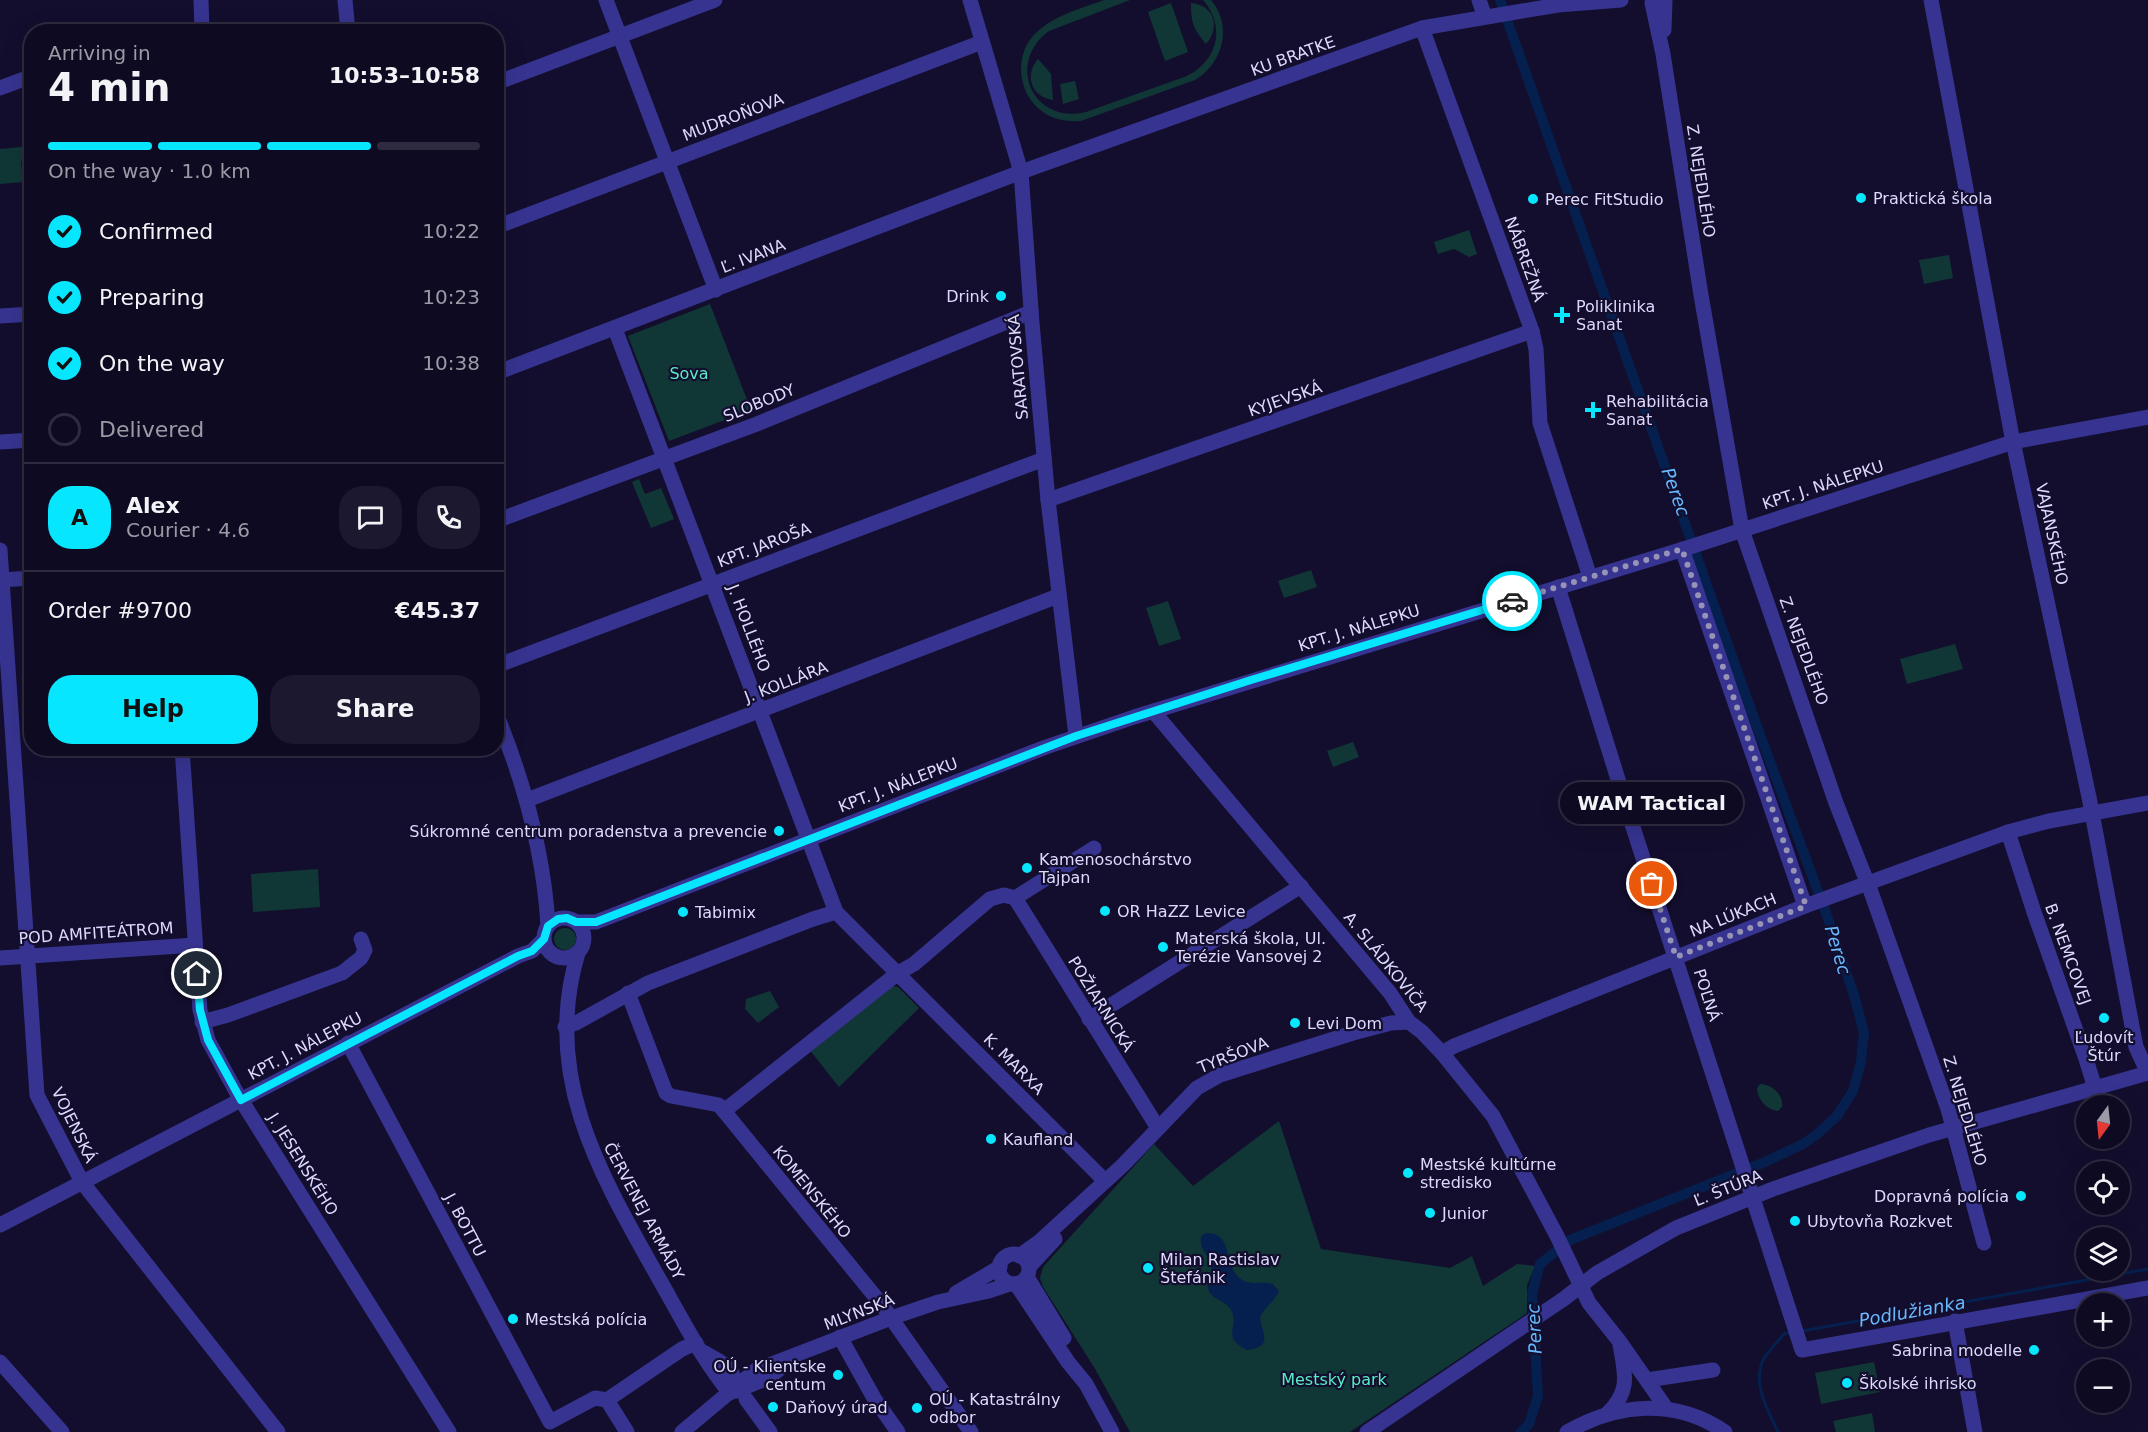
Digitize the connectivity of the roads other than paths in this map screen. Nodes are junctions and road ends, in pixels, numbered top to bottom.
1 (201, 0) edge
2 (345, 0) edge
3 (606, 0) edge
4 (715, 0) edge
5 (970, 0) edge
6 (1479, 0) edge
7 (1621, 0) edge
8 (1931, 0) edge
9 (1586, 1) edge
10 (1657, 1) edge
11 (1498, 15) junction
12 (202, 24) edge
13 (347, 24) edge
14 (1422, 28) junction
15 (620, 36) junction
16 (982, 42) junction
17 (24, 78) edge
18 (504, 80) edge
19 (0, 88) edge
20 (667, 161) junction
21 (1021, 171) junction
22 (504, 224) edge
23 (716, 290) junction
24 (1031, 312) junction
25 (24, 314) edge
26 (0, 316) edge
27 (615, 328) junction
28 (1532, 331) junction
29 (504, 370) edge
30 (2148, 417) edge
31 (24, 440) edge
32 (0, 442) edge
33 (2013, 442) junction
34 (664, 459) junction
35 (1044, 459) junction
36 (1048, 500) junction
37 (504, 518) edge
38 (1742, 530) junction
39 (1690, 547) junction
40 (0, 550) edge
41 (1590, 577) junction
42 (24, 579) edge
43 (1, 580) edge
44 (713, 584) junction
45 (1558, 587) junction
46 (1058, 596) junction
47 (504, 663) edge
48 (761, 711) junction
49 (1154, 711) junction
50 (504, 735) edge
51 (1076, 736) junction
52 (183, 756) edge
53 (527, 800) junction
54 (2148, 803) edge
55 (2091, 812) junction
56 (2008, 832) junction
57 (809, 840) junction
58 (1094, 848) dead end
59 (1868, 884) junction
60 (1300, 886) junction
61 (546, 894) junction
62 (1015, 898) junction
63 (1809, 904) junction
64 (836, 912) junction
65 (569, 920) junction
66 (596, 922) junction
67 (546, 933) junction
68 (584, 936) junction
69 (361, 939) dead end
70 (195, 945) junction
71 (532, 951) junction
72 (578, 953) junction
73 (555, 956) junction
74 (29, 957) junction
75 (1676, 957) junction
76 (0, 958) edge
77 (898, 973) junction
78 (571, 974) junction
79 (628, 993) junction
80 (1089, 1019) junction
81 (202, 1022) junction
82 (1409, 1022) junction
83 (565, 1027) junction
84 (348, 1043) junction
85 (1445, 1056) junction
86 (2148, 1073) edge
87 (2095, 1088) junction
88 (241, 1100) junction
89 (724, 1111) junction
90 (1158, 1128) junction
91 (1953, 1128) junction
92 (1104, 1180) junction
93 (82, 1182) junction
94 (1753, 1197) junction
95 (0, 1225) edge
96 (1984, 1243) dead end
97 (1000, 1267) junction
98 (1020, 1274) junction
99 (1581, 1286) junction
100 (2148, 1288) edge
101 (938, 1302) junction
102 (891, 1318) junction
103 (1955, 1322) junction
104 (840, 1337) junction
105 (1620, 1342) junction
106 (698, 1347) junction
107 (793, 1357) junction
108 (0, 1362) edge
109 (729, 1366) junction
110 (756, 1370) junction
111 (1713, 1370) dead end
112 (1647, 1380) junction
113 (730, 1393) junction
114 (746, 1399) dead end
115 (607, 1400) junction
116 (1666, 1408) junction
117 (1608, 1413) junction
118 (62, 1432) edge
119 (278, 1432) edge
120 (449, 1432) edge
121 (627, 1432) edge
122 (682, 1432) edge
123 (770, 1432) edge
124 (898, 1432) edge
125 (971, 1432) edge
126 (1112, 1432) edge
127 (1367, 1432) edge
128 (1567, 1432) edge
129 (1725, 1432) edge
130 (1975, 1432) edge

1 - 12 street
2 - 13 street
3 - 15 street
4 - 15 street
5 - 16 street, SARATOVSKÁ
6 - 11 street
7 - 9 street, KU BRATKE
8 - 33 street, VAJANSKÉHO
9 - 11 street, KU BRATKE
10 - 38 street, Z. NEJEDLÉHO
11 - 14 street, KU BRATKE
14 - 21 street, KU BRATKE
14 - 28 street, NÁBREŽNÁ
15 - 18 street
15 - 20 street
16 - 20 street, MUDROŇOVA
16 - 21 street, SARATOVSKÁ
17 - 19 street
20 - 22 street, MUDROŇOVA
20 - 23 street
21 - 23 street, Ľ. IVANA
21 - 24 street, SARATOVSKÁ
23 - 27 street, Ľ. IVANA
24 - 34 street, SLOBODY
24 - 35 street, SARATOVSKÁ
25 - 26 street
27 - 29 street, Ľ. IVANA
27 - 34 street, J. HOLLÉHO
28 - 36 street, KYJEVSKÁ
28 - 41 street, NÁBREŽNÁ
30 - 33 street, KPT. J. NÁLEPKU
31 - 32 street
33 - 38 street, KPT. J. NÁLEPKU
33 - 55 street, VAJANSKÉHO
34 - 37 street, SLOBODY
34 - 44 street, J. HOLLÉHO
35 - 36 street, SARATOVSKÁ
35 - 44 street, KPT. JAROŠA
36 - 46 street, SARATOVSKÁ
38 - 39 street, KPT. J. NÁLEPKU
38 - 59 street, Z. NEJEDLÉHO
39 - 41 street, KPT. J. NÁLEPKU
39 - 63 street
40 - 43 street, VOJENSKÁ
41 - 45 street, KPT. J. NÁLEPKU
42 - 43 street
43 - 74 street, VOJENSKÁ
44 - 47 street, KPT. JAROŠA
44 - 48 street, J. HOLLÉHO
45 - 49 street, KPT. J. NÁLEPKU
45 - 75 street, POĽNÁ
46 - 48 street, J. KOLLÁRA
46 - 51 street, SARATOVSKÁ
48 - 53 street, J. KOLLÁRA
48 - 57 street, J. HOLLÉHO
49 - 51 street, KPT. J. NÁLEPKU
49 - 60 street, A. SLÁDKOVIČA
50 - 53 street
51 - 57 street, KPT. J. NÁLEPKU
52 - 70 street, J. JESENSKÉHO
53 - 61 street
54 - 55 street, NA LÚKACH
55 - 56 street, NA LÚKACH
55 - 86 street, VAJANSKÉHO
56 - 59 street, NA LÚKACH
56 - 87 street, B. NEMCOVEJ
57 - 64 street, K. MARXA
57 - 66 street, KPT. J. NÁLEPKU
58 - 62 street
59 - 63 street, NA LÚKACH
59 - 91 street, Z. NEJEDLÉHO
60 - 80 street
60 - 82 street, A. SLÁDKOVIČA
61 - 65 street
61 - 67 street
62 - 77 street
62 - 80 street, POŽIARNICKÁ
63 - 75 street, NA LÚKACH
64 - 77 street, K. MARXA
64 - 79 street
65 - 66 street, KPT. J. NÁLEPKU
65 - 67 street
65 - 68 street
66 - 68 street, KPT. J. NÁLEPKU
67 - 71 street, KPT. J. NÁLEPKU
67 - 73 street
68 - 72 street
69 - 81 street
70 - 74 street, POD AMFITEÁTROM
70 - 81 street, J. JESENSKÉHO
71 - 73 street
71 - 84 street, KPT. J. NÁLEPKU
72 - 73 street
72 - 78 street, ČERVENEJ ARMÁDY
73 - 78 street
74 - 76 street, POD AMFITEÁTROM
74 - 93 street, VOJENSKÁ
75 - 85 street, NA LÚKACH
75 - 94 street, POĽNÁ
77 - 89 street
77 - 92 street, K. MARXA
78 - 83 street, ČERVENEJ ARMÁDY
79 - 83 street
79 - 89 street
80 - 90 street, POŽIARNICKÁ
81 - 88 street, J. JESENSKÉHO
82 - 85 street, A. SLÁDKOVIČA
82 - 90 street, TYRŠOVA
83 - 106 street, ČERVENEJ ARMÁDY
84 - 88 street, KPT. J. NÁLEPKU
84 - 115 street, J. BOTTU
85 - 99 street, A. SLÁDKOVIČA
86 - 87 street, Ľ. ŠTÚRA
87 - 91 street, Ľ. ŠTÚRA
88 - 93 street, KPT. J. NÁLEPKU
88 - 120 street, J. JESENSKÉHO
89 - 102 street, KOMENSKÉHO
90 - 92 street, TYRŠOVA
91 - 94 street, Ľ. ŠTÚRA
91 - 96 street, Z. NEJEDLÉHO
92 - 98 street, TYRŠOVA
93 - 95 street, KPT. J. NÁLEPKU
93 - 119 street, VOJENSKÁ
94 - 99 street, Ľ. ŠTÚRA
94 - 103 street, POĽNÁ
97 - 98 street
97 - 98 street, MLYNSKÁ
97 - 101 street, MLYNSKÁ
98 - 101 street, MLYNSKÁ
98 - 126 street
99 - 105 street, A. SLÁDKOVIČA
99 - 127 street, Ľ. ŠTÚRA
100 - 103 street
101 - 102 street, MLYNSKÁ
102 - 104 street, MLYNSKÁ
102 - 125 street, KOMENSKÉHO
103 - 130 street
104 - 107 street, MLYNSKÁ
104 - 124 street
105 - 112 street, A. SLÁDKOVIČA
105 - 117 street
106 - 109 street
106 - 113 street, ČERVENEJ ARMÁDY
106 - 115 street
107 - 110 street, MLYNSKÁ
107 - 113 street, MLYNSKÁ
108 - 118 street
109 - 110 street, MLYNSKÁ
109 - 113 street
110 - 113 street, MLYNSKÁ
111 - 112 street
112 - 116 street, A. SLÁDKOVIČA
113 - 122 street
114 - 123 street
115 - 121 street
116 - 117 street
116 - 129 street
117 - 128 street

